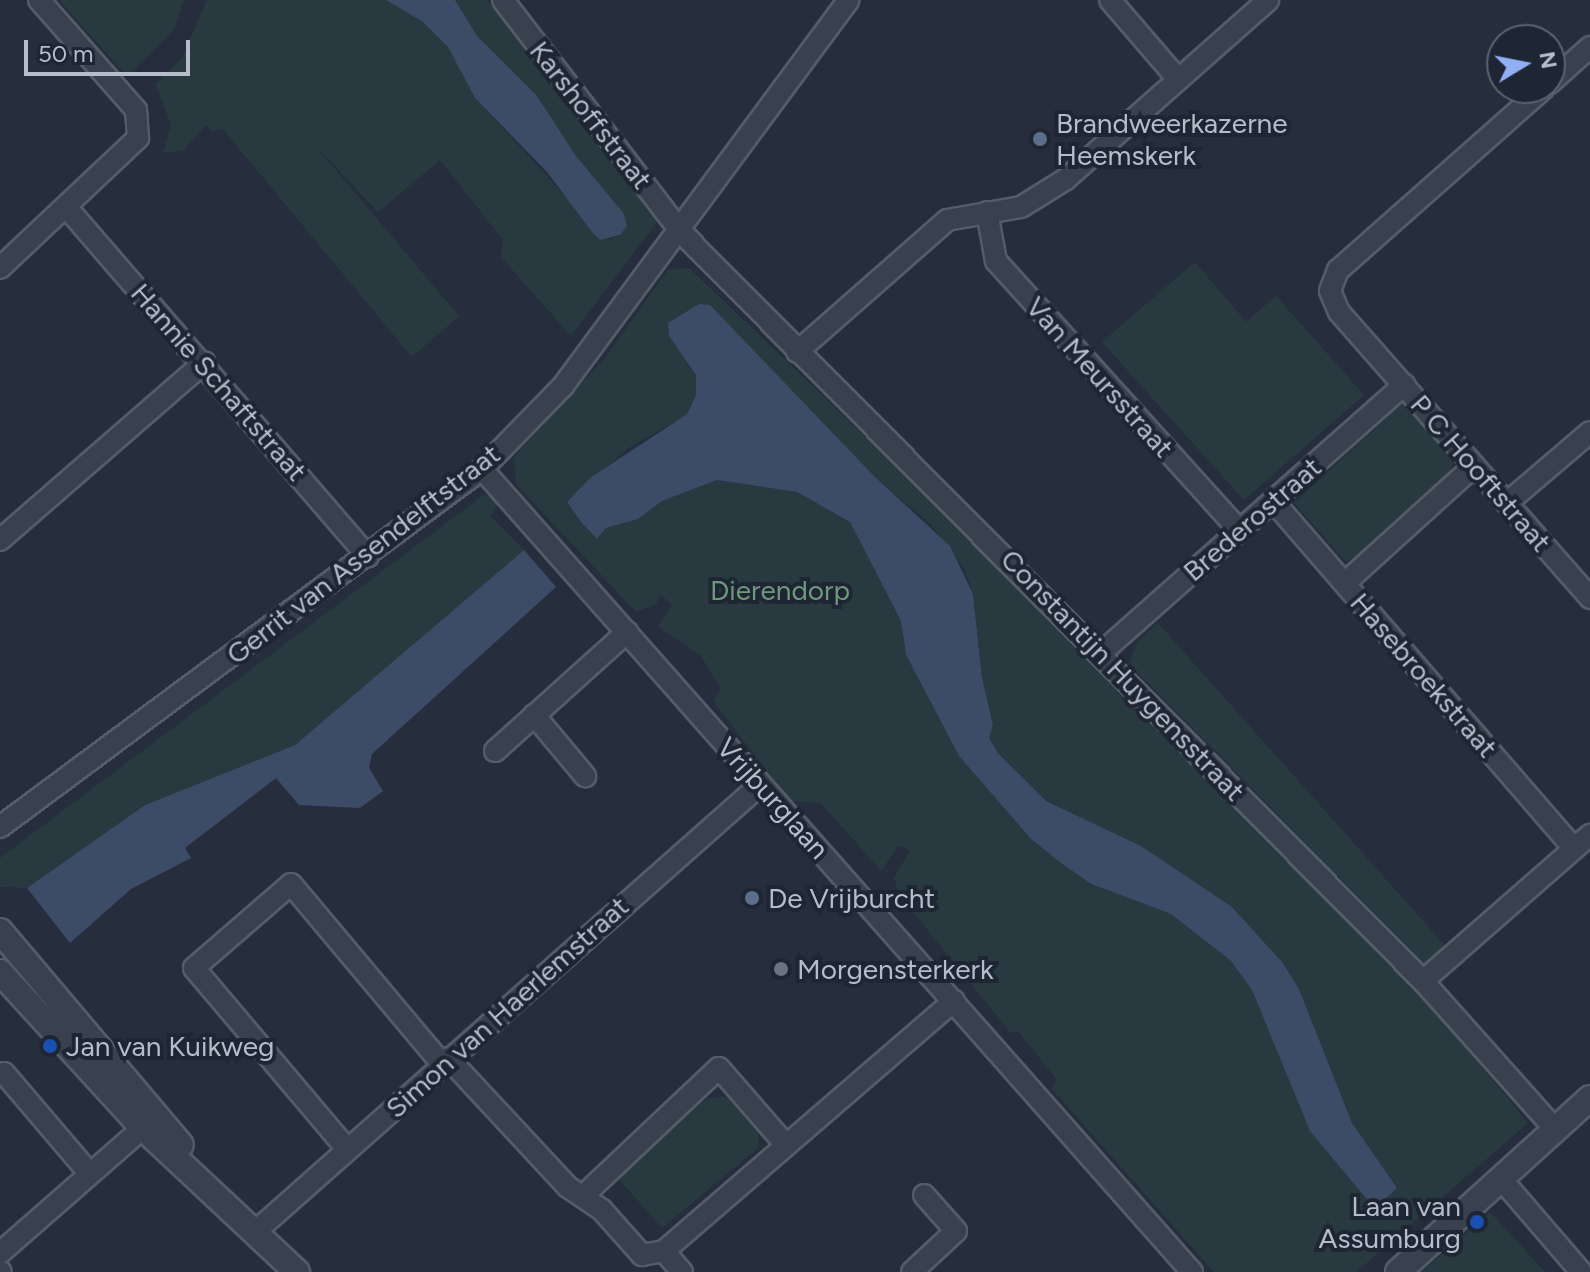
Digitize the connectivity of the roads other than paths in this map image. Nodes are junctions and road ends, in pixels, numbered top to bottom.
1 (39, 0) edge
2 (503, 0) edge
3 (849, 0) edge
4 (1110, 0) edge
5 (1268, 0) edge
6 (1586, 59) edge
7 (1566, 72) edge
8 (1178, 79) junction
9 (1526, 104) edge
10 (68, 209) junction
11 (987, 212) junction
12 (680, 231) junction
13 (0, 268) edge
14 (797, 352) junction
15 (205, 362) junction
16 (1404, 385) junction
17 (1590, 432) edge
18 (1474, 466) junction
19 (482, 469) junction
20 (1273, 501) junction
21 (1507, 503) junction
22 (1238, 529) junction
23 (0, 540) edge
24 (368, 557) junction
25 (1345, 583) junction
26 (1590, 598) edge
27 (627, 632) junction
28 (1101, 653) junction
29 (534, 715) junction
30 (495, 751) dead end
31 (585, 776) dead end
32 (760, 785) junction
33 (0, 827) edge
34 (1590, 835) edge
35 (1574, 849) junction
36 (0, 931) edge
37 (0, 972) edge
38 (1423, 981) junction
39 (954, 1001) junction
40 (445, 1061) junction
41 (4, 1073) dead end
42 (1590, 1098) edge
43 (150, 1122) junction
44 (1555, 1129) junction
45 (785, 1144) junction
46 (347, 1149) junction
47 (89, 1173) junction
48 (1502, 1180) junction
49 (584, 1195) junction
50 (924, 1195) dead end
51 (255, 1232) junction
52 (664, 1251) junction
53 (0, 1253) edge
54 (916, 1271) edge
55 (297, 1272) edge
56 (682, 1272) edge
57 (1192, 1272) edge
58 (1398, 1272) edge
59 (1581, 1272) edge

1 - 10 street
2 - 12 street, Karshoffstraat
3 - 12 street, Gerrit van Assendelftstraat
4 - 8 street
5 - 8 street
6 - 7 street
8 - 11 street
9 - 16 street, P C Hooftstraat
10 - 13 street
10 - 15 street, Hannie Schaftstraat
11 - 14 street
11 - 22 street, Van Meursstraat
12 - 14 street, Constantijn Huygensstraat
12 - 19 street, Gerrit van Assendelftstraat
14 - 28 street, Constantijn Huygensstraat
15 - 23 street
15 - 24 street, Hannie Schaftstraat
16 - 18 street, P C Hooftstraat
16 - 20 street, Brederostraat
17 - 21 street
18 - 21 street, P C Hooftstraat
18 - 25 street
19 - 24 street, Gerrit van Assendelftstraat
19 - 27 street, Vrijburglaan
20 - 22 street, Brederostraat
20 - 25 street, Hasebroekstraat
21 - 26 street, P C Hooftstraat
22 - 28 street, Brederostraat
24 - 33 street, Gerrit van Assendelftstraat
25 - 35 street, Hasebroekstraat
27 - 29 street
27 - 32 street, Vrijburglaan
28 - 38 street, Constantijn Huygensstraat
29 - 30 street
29 - 31 street
32 - 39 street, Vrijburglaan
32 - 40 street, Simon van Haerlemstraat
34 - 35 street
35 - 38 street
36 - 43 street
37 - 43 street
38 - 44 street, Constantijn Huygensstraat
39 - 45 street
39 - 57 street, Vrijburglaan
40 - 46 street, Simon van Haerlemstraat
40 - 46 street
40 - 49 street
41 - 47 street
42 - 44 street
43 - 47 street
43 - 51 street
44 - 48 street
45 - 49 street
45 - 52 street
46 - 51 street, Simon van Haerlemstraat
47 - 53 street
48 - 58 street
48 - 59 street
49 - 52 street
50 - 54 street
51 - 55 street
52 - 56 street

